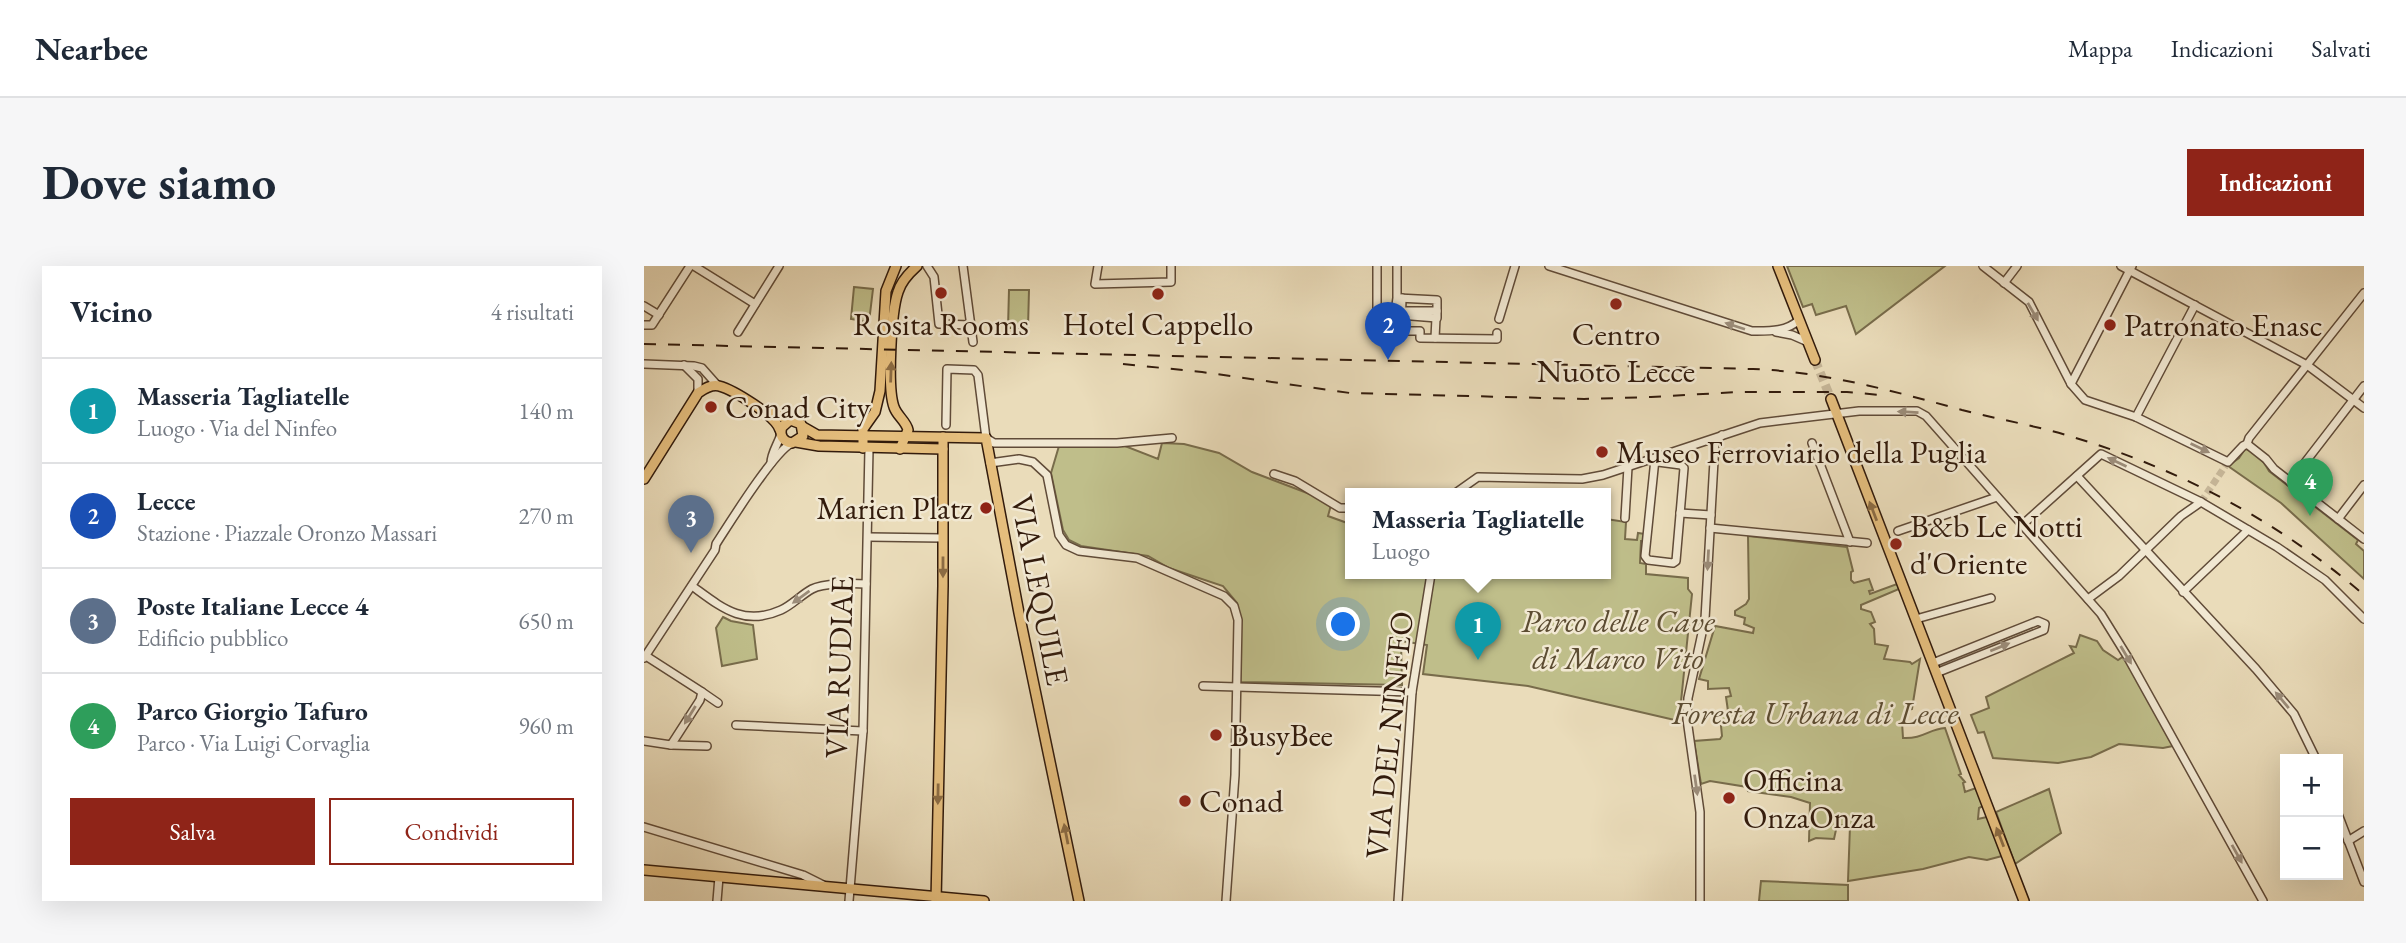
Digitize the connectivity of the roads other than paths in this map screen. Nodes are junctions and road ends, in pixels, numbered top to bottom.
1 (692, 266) edge
2 (779, 266) edge
3 (917, 266) edge
4 (927, 266) edge
5 (963, 266) edge
6 (1098, 266) edge
7 (1171, 266) edge
8 (1377, 266) edge
9 (1397, 266) edge
10 (1515, 266) edge
11 (1549, 266) edge
12 (1778, 266) edge
13 (1983, 266) edge
14 (2017, 266) edge
15 (2121, 266) edge
16 (896, 267) edge
17 (2130, 268) edge
18 (2004, 283) junction
19 (2364, 292) edge
20 (1399, 297) junction
21 (1415, 299) junction
22 (1424, 299) junction
23 (755, 304) junction
24 (2195, 305) junction
25 (644, 306) edge
26 (1399, 314) junction
27 (1414, 314) junction
28 (1424, 314) junction
29 (659, 315) junction
30 (1436, 315) junction
31 (1499, 319) dead end
32 (1799, 320) junction
33 (648, 325) edge
34 (971, 325) junction
35 (1419, 331) junction
36 (1774, 331) junction
37 (738, 332) dead end
38 (1497, 333) dead end
39 (1435, 335) junction
40 (974, 342) dead end
41 (1809, 343) junction
42 (1815, 360) tunnel mouth
43 (644, 364) edge
44 (684, 364) junction
45 (2307, 365) junction
46 (698, 379) junction
47 (2071, 384) junction
48 (714, 386) junction
49 (2364, 386) edge
50 (698, 393) junction
51 (1831, 399) tunnel mouth
52 (2353, 400) junction
53 (876, 406) junction
54 (2364, 408) edge
55 (765, 411) junction
56 (1836, 413) junction
57 (2136, 417) junction
58 (790, 420) junction
59 (946, 425) dead end
60 (803, 427) junction
61 (781, 432) junction
62 (833, 435) junction
63 (863, 435) junction
64 (1722, 435) junction
65 (908, 436) junction
66 (943, 437) junction
67 (986, 438) junction
68 (1172, 438) dead end
69 (794, 443) junction
70 (1812, 443) dead end
71 (2247, 444) junction
72 (866, 448) junction
73 (900, 449) junction
74 (943, 449) junction
75 (1655, 459) junction
76 (771, 463) junction
77 (989, 463) junction
78 (1628, 467) junction
79 (1274, 474) dead end
80 (2077, 476) junction
81 (644, 479) edge
82 (2290, 482) junction
83 (2364, 485) edge
84 (1462, 488) edge
85 (1997, 497) junction
86 (2201, 502) junction
87 (1345, 508) edge
88 (1680, 513) junction
89 (1711, 515) junction
90 (1625, 518) dead end
91 (2338, 519) junction
92 (2022, 525) junction
93 (1710, 527) junction
94 (2248, 530) junction
95 (1898, 531) dead end
96 (868, 537) junction
97 (943, 538) junction
98 (2364, 539) edge
99 (1850, 542) junction
100 (1867, 543) dead end
101 (2144, 551) junction
102 (1430, 579) edge
103 (866, 584) junction
104 (692, 586) junction
105 (2183, 592) junction
106 (1991, 598) dead end
107 (2088, 599) junction
108 (2364, 618) edge
109 (1916, 619) junction
110 (645, 657) edge
111 (1933, 663) junction
112 (1936, 673) junction
113 (1203, 686) dead end
114 (1237, 686) junction
115 (702, 692) junction
116 (1412, 692) junction
117 (718, 703) dead end
118 (736, 725) dead end
119 (863, 731) junction
120 (644, 741) edge
121 (671, 744) junction
122 (707, 746) dead end
123 (2314, 754) edge
124 (2339, 817) edge
125 (644, 827) edge
126 (2364, 831) edge
127 (2348, 841) junction
128 (768, 865) junction
129 (644, 870) edge
130 (719, 877) junction
131 (767, 882) junction
132 (2364, 883) edge
133 (824, 886) junction
134 (850, 887) junction
135 (936, 898) edge
136 (718, 901) edge
137 (849, 901) edge
138 (984, 901) edge
139 (1079, 901) edge
140 (1226, 901) edge
141 (1398, 901) edge
142 (1700, 901) edge
143 (2024, 901) edge
144 (2263, 901) edge

1 - 23 street
1 - 29 street
2 - 23 street
65 -> 3 main road
4 - 34 street
5 - 34 street
6 - 7 street
8 - 26 street
9 - 20 street
10 - 31 street
36 -> 11 street
12 - 32 main road
13 - 18 street
14 - 18 street
15 - 17 street
16 - 53 main road
17 - 24 street
17 - 47 street
18 -> 47 street
19 - 45 street
20 - 21 street
20 - 26 street
21 - 22 street
21 - 27 street
22 - 28 street
22 - 30 street
23 - 37 street
24 - 45 street
24 - 57 street
25 - 29 street
26 - 27 street
26 - 35 street
27 - 28 street
27 - 35 street
28 - 30 street
28 - 35 street
29 - 33 street
30 - 39 street
32 - 36 street
32 - 41 main road
34 - 40 street
35 - 39 street
36 - 41 street
38 - 39 street
41 - 42 main road
43 - 44 street
44 - 46 street
44 - 48 street
45 - 52 street
45 - 71 street
46 - 48 street
46 - 50 street
47 - 57 street
48 - 50 main road
48 - 55 main road
49 - 52 street
50 - 81 main road
51 - 56 main road
52 - 54 street
52 - 82 street
53 - 62 main road
53 - 63 main road
55 - 58 main road
55 - 61 main road
56 - 64 street
85 -> 56 street
109 -> 56 main road
57 -> 71 street
58 - 60 main road
58 - 61 main road
59 - 67 street, VIA LEQUILE
60 - 62 main road
60 - 69 main road
61 - 69 main road
61 - 76 street
62 - 63 main road
63 - 65 main road
63 - 72 main road
64 - 75 street
64 - 89 street
65 - 66 main road
65 - 73 main road
66 - 67 main road
66 - 74 main road
67 - 68 street
67 - 77 main road, VIA LEQUILE
69 - 72 main road
69 - 76 street
70 - 99 street
71 - 82 street
72 - 73 main road
72 - 96 street, VIA RUDIAE
73 - 74 main road
74 - 97 main road
75 - 78 street
75 - 88 street
75 - 88 street
76 - 104 street
77 - 114 street
139 -> 77 main road, VIA LEQUILE
78 - 84 street
78 - 90 street
79 - 87 street
86 -> 80 street
80 - 92 street
80 - 101 street
82 - 91 street
83 - 91 street
85 - 92 street
85 - 95 street
86 - 94 street
86 - 101 street
88 - 89 street
89 - 93 street
91 - 98 street
92 - 107 street
93 - 99 street
93 -> 142 street
94 - 105 street
94 - 108 street
96 - 97 street
96 - 103 street, VIA RUDIAE
97 -> 135 main road
99 - 100 street
101 - 105 street
101 - 107 street
102 - 116 street, VIA DEL NINFEO
103 -> 104 street
103 - 119 street, VIA RUDIAE
104 - 110 street
123 -> 105 street
106 - 109 street
107 -> 144 street
109 - 111 main road
110 - 115 street
111 - 112 main road
112 -> 111 street
143 -> 112 main road
113 - 114 street
114 - 116 street
114 - 140 street
115 - 117 street
115 -> 121 street
116 - 141 street, VIA DEL NINFEO
118 - 119 street
119 - 134 street, VIA RUDIAE
120 - 121 street
121 - 122 street
124 - 127 street
125 - 128 street
126 - 127 street
127 - 132 street
128 - 131 street
128 - 133 street
129 - 130 main road
130 - 131 main road
130 - 136 street
131 - 133 main road
133 - 134 main road
134 - 135 main road
134 - 137 street, VIA RUDIAE
135 - 138 main road

